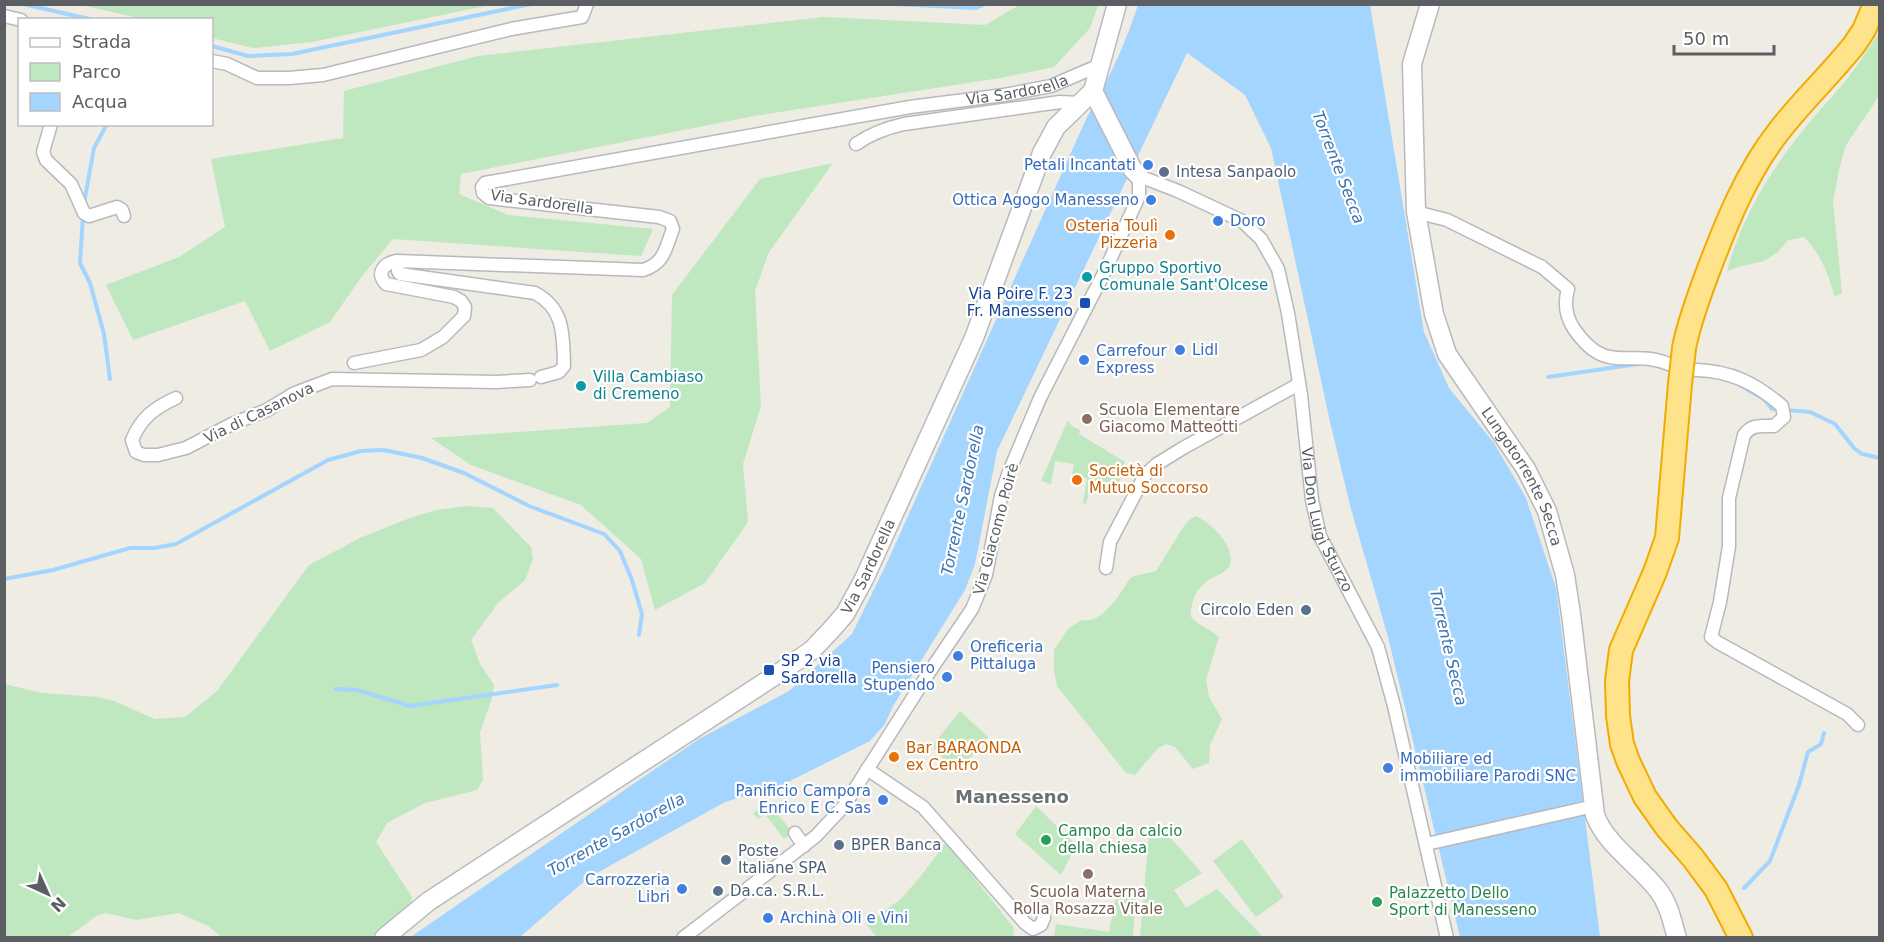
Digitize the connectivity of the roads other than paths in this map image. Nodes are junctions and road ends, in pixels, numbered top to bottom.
1 (587, 4) edge
2 (1117, 4) edge
3 (1430, 4) edge
4 (1875, 4) edge
5 (213, 61) edge
6 (1100, 65) junction
7 (1090, 98) junction
8 (50, 126) edge
9 (856, 144) dead end
10 (1136, 173) junction
11 (1416, 212) junction
12 (124, 216) dead end
13 (397, 261) junction
14 (354, 363) dead end
15 (1683, 367) junction
16 (1299, 384) junction
17 (176, 398) dead end
18 (1106, 568) dead end
19 (1858, 725) dead end
20 (867, 769) junction
21 (1587, 808) junction
22 (795, 833) dead end
23 (1431, 843) dead end
24 (804, 846) junction
25 (1044, 918) dead end
26 (1036, 933) edge
27 (384, 938) edge
28 (682, 938) edge
29 (1447, 938) edge
30 (1677, 938) edge
31 (1741, 938) edge

1 - 5 street
2 - 6 main road
3 - 11 main road, Lungotorrente Secca
4 - 15 highway
6 - 7 main road
6 - 13 street, Via Sardorella
7 - 9 street
7 - 10 main road
7 - 27 main road, Via Sardorella
8 - 12 street
10 - 16 street, Via Don Luigi Sturzo
10 - 20 street, Via Giacomo Poirè
11 - 15 street
11 - 21 main road, Lungotorrente Secca
13 - 14 street
13 - 17 street, Via di Casanova
15 - 19 street
15 - 31 highway
16 - 18 street
16 - 29 street, Via Don Luigi Sturzo
20 - 24 street, Via Giacomo Poirè
20 - 26 street
21 - 23 street
21 - 30 main road, Lungotorrente Secca
22 - 24 street
24 - 28 street, Via Giacomo Poirè
25 - 26 street

